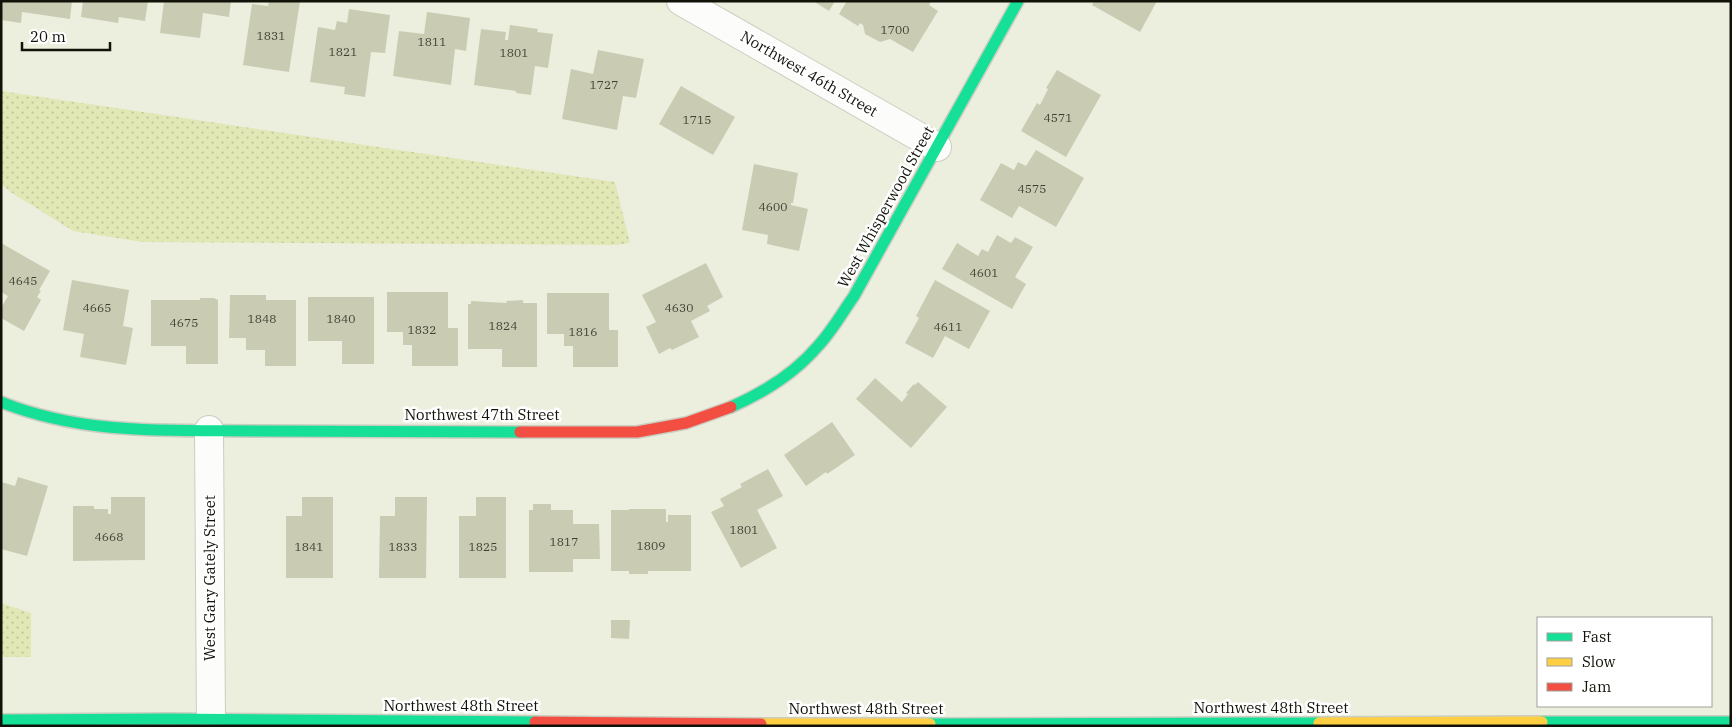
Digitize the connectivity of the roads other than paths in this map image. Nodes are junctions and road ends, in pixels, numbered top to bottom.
1 (681, 1) edge
2 (1018, 1) edge
3 (937, 147) junction
4 (748, 400) joint
5 (1, 402) edge
6 (210, 430) junction
7 (1, 720) edge
8 (211, 722) edge
9 (1731, 722) edge

1 - 3 street, Northwest 46th Street
2 - 3 main road, West Whisperwood Street
3 - 4 main road, West Whisperwood Street
4 - 6 main road, Northwest 47th Street
5 - 6 main road, Northwest 47th Street
6 - 8 street, West Gary Gately Street
7 - 8 main road, Northwest 48th Street
8 - 9 main road, Northwest 48th Street

